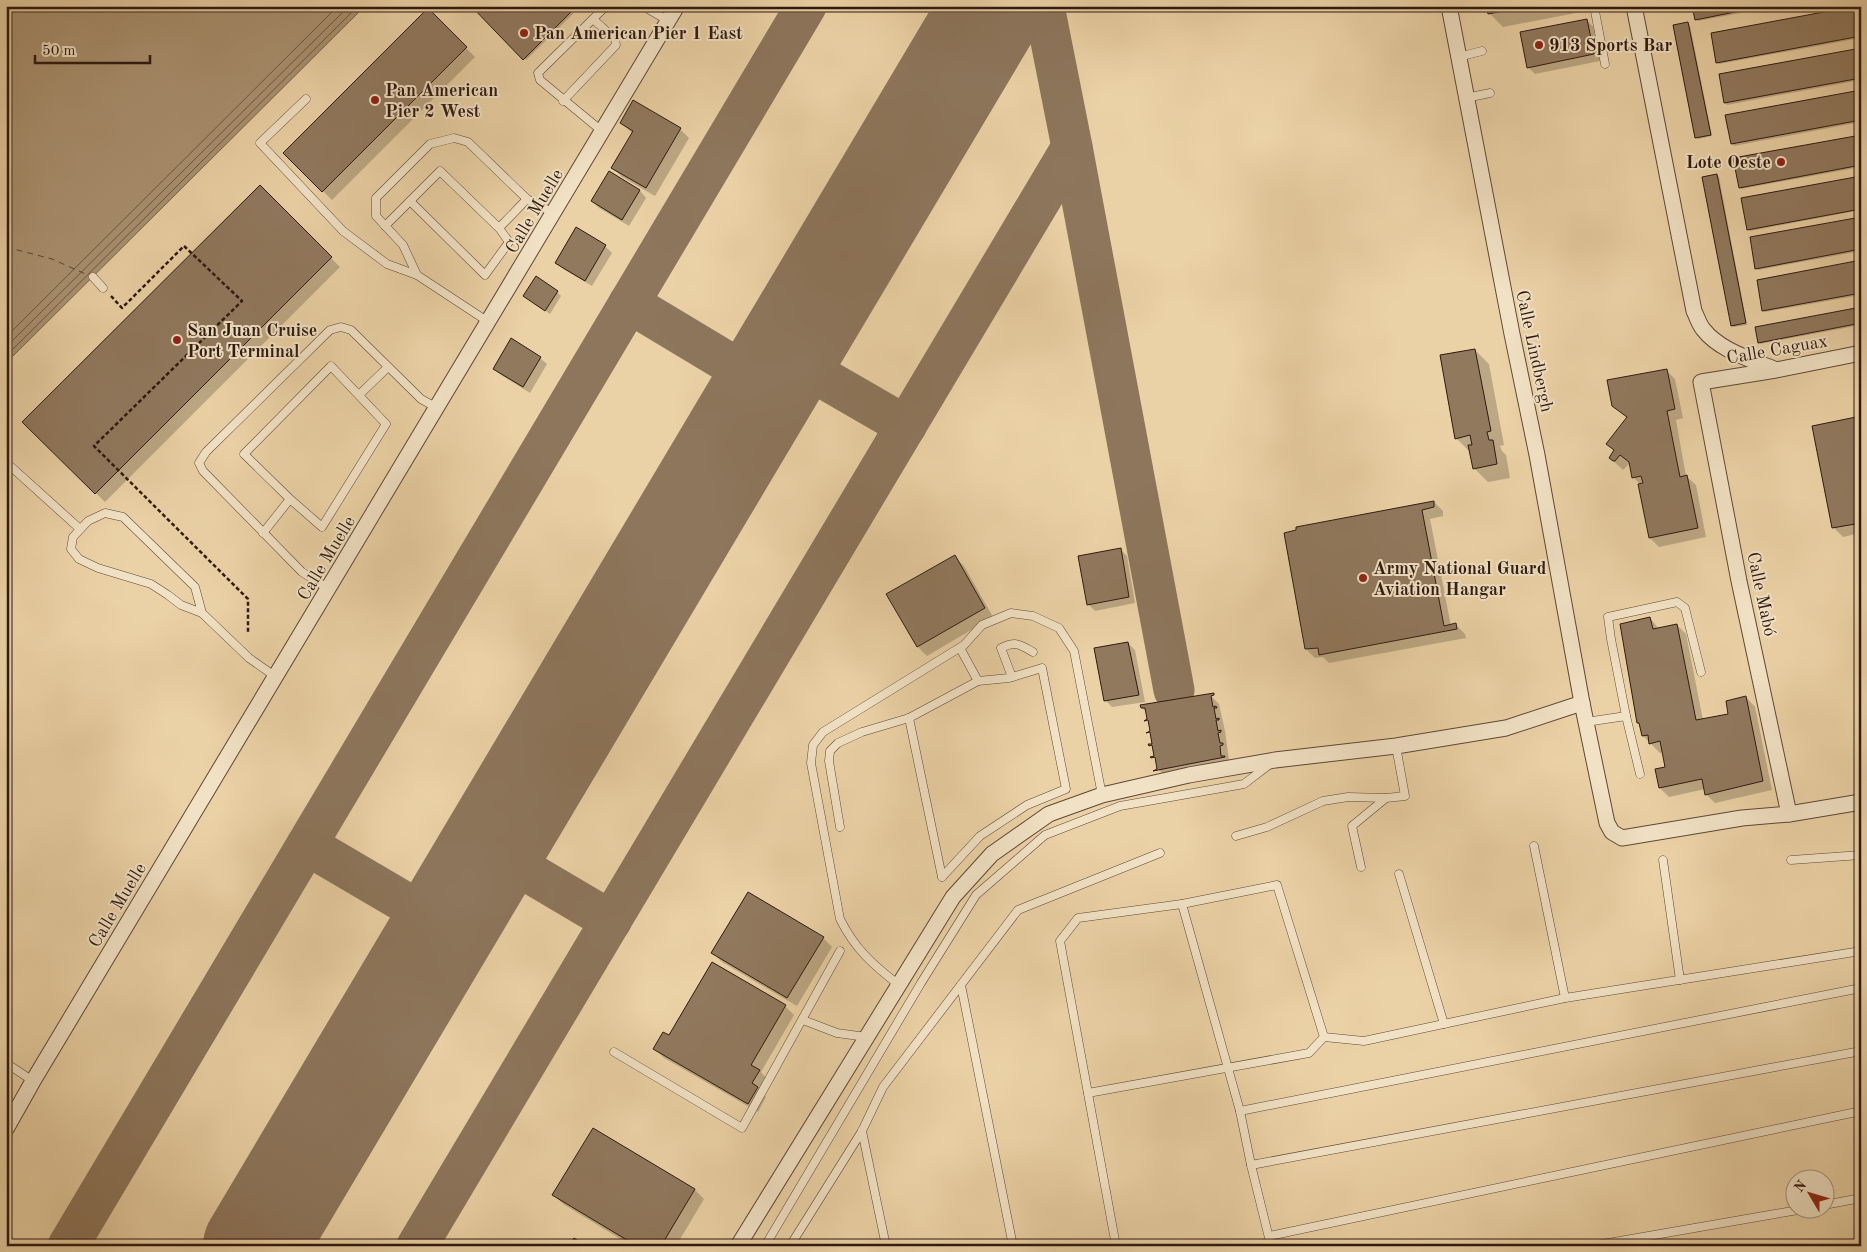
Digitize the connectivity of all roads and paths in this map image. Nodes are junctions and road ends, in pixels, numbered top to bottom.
1 (619, 6) edge
2 (643, 6) edge
3 (677, 6) edge
4 (1449, 6) edge
5 (1594, 6) edge
6 (1634, 6) edge
7 (605, 7) edge
8 (593, 19) junction
9 (668, 21) junction
10 (1482, 51) dead end
11 (1458, 56) junction
12 (1606, 64) dead end
13 (1490, 93) dead end
14 (1466, 98) junction
15 (306, 99) dead end
16 (563, 101) junction
17 (603, 132) junction
18 (527, 199) junction
19 (410, 201) junction
20 (554, 214) junction
21 (385, 226) junction
22 (498, 228) junction
23 (417, 276) junction
24 (93, 277) dead end
25 (103, 288) joint
26 (490, 323) junction
27 (1861, 353) edge
28 (388, 367) junction
29 (1776, 370) junction
30 (1700, 382) joint
31 (359, 395) junction
32 (439, 409) junction
33 (8, 464) dead end
34 (290, 499) junction
35 (80, 529) junction
36 (263, 533) junction
37 (329, 589) junction
38 (202, 613) junction
39 (248, 634) dead end
40 (960, 648) junction
41 (1032, 652) dead end
42 (1701, 672) dead end
43 (276, 677) junction
44 (1012, 677) junction
45 (978, 681) junction
46 (1582, 703) junction
47 (1626, 716) junction
48 (909, 718) junction
49 (1586, 722) junction
50 (1396, 746) junction
51 (1275, 760) junction
52 (1640, 774) dead end
53 (1102, 795) junction
54 (1386, 798) junction
55 (1861, 802) edge
56 (1789, 814) junction
57 (840, 827) dead end
58 (1236, 836) dead end
59 (1534, 846) dead end
60 (1160, 853) dead end
61 (1861, 855) edge
62 (1663, 860) dead end
63 (1791, 860) dead end
64 (1361, 867) dead end
65 (1398, 874) dead end
66 (1182, 904) junction
67 (1861, 951) edge
68 (840, 952) dead end
69 (1680, 980) junction
70 (899, 985) junction
71 (962, 985) junction
72 (1861, 988) edge
73 (1565, 998) junction
74 (802, 1020) junction
75 (1444, 1024) junction
76 (866, 1037) junction
77 (1324, 1037) junction
78 (1861, 1051) edge
79 (614, 1052) dead end
80 (6, 1063) edge
81 (1228, 1068) junction
82 (33, 1081) junction
83 (1088, 1093) junction
84 (1240, 1111) junction
85 (1861, 1111) edge
86 (6, 1129) edge
87 (862, 1131) junction
88 (1251, 1165) junction
89 (1861, 1198) edge
90 (1834, 1203) edge
91 (1784, 1212) edge
92 (1268, 1236) junction
93 (738, 1246) edge
94 (765, 1246) edge
95 (790, 1246) edge
96 (886, 1246) edge
97 (1013, 1246) edge
98 (1116, 1246) edge
99 (1271, 1246) edge
100 (1591, 1246) edge

1 - 7 lane
2 - 9 lane
3 - 9 street, Calle Muelle
4 - 11 street, Calle Lindbergh
5 - 12 lane
6 - 29 street
7 - 8 lane
8 - 16 lane
8 - 16 lane
9 - 17 street, Calle Muelle
10 - 11 lane
11 - 14 street, Calle Lindbergh
13 - 14 lane
14 - 46 street, Calle Lindbergh
15 - 23 lane
16 - 17 lane
17 - 20 street, Calle Muelle
18 - 20 lane
18 - 21 lane
18 - 22 lane
19 - 21 lane
19 - 22 lane
19 - 22 lane
20 - 26 street, Calle Muelle
21 - 23 lane
23 - 26 lane
24 - 25 lane
25 - 39 path
26 - 32 street, Calle Muelle
27 - 29 street, Calle Caguax
28 - 31 lane
28 - 32 lane
28 - 36 lane
29 - 30 street, Calle Caguax
30 - 56 street, Calle Mabó
31 - 34 lane
31 - 34 lane
32 - 37 street, Calle Muelle
33 - 35 lane
34 - 36 lane
35 - 38 lane
35 - 38 lane
36 - 37 lane
37 - 43 street, Calle Muelle
38 - 43 lane
40 - 45 lane
40 - 53 lane
40 - 70 lane
41 - 44 lane
42 - 47 lane
43 - 82 street, Calle Muelle
44 - 45 lane
44 - 48 lane
45 - 48 lane
46 - 49 street, Calle Lindbergh
46 - 50 street
47 - 49 lane
47 - 52 lane
48 - 57 lane
49 - 56 street, Calle Lindbergh
50 - 51 street
50 - 54 lane
51 - 53 street
51 - 94 lane
53 - 70 street
54 - 58 lane
54 - 64 lane
55 - 56 street
59 - 73 lane
60 - 71 lane
61 - 63 lane
62 - 69 lane
65 - 75 lane
66 - 77 lane
66 - 81 lane
66 - 83 lane
67 - 69 lane
68 - 74 lane
69 - 73 lane
70 - 76 street
71 - 87 lane
71 - 97 lane
72 - 84 lane
73 - 75 lane
74 - 76 lane
74 - 79 lane
75 - 77 lane
76 - 93 street
77 - 81 lane
78 - 88 lane
80 - 82 lane
81 - 83 lane
81 - 84 lane
82 - 86 street, Calle Muelle
83 - 98 lane
84 - 88 lane
85 - 92 lane
87 - 95 lane
87 - 96 lane
88 - 92 lane
89 - 90 lane
91 - 100 lane
92 - 99 lane

